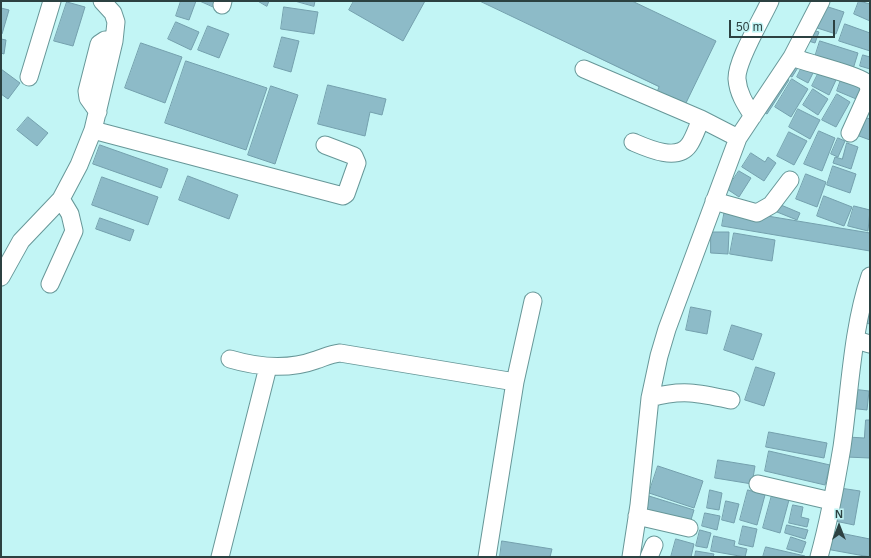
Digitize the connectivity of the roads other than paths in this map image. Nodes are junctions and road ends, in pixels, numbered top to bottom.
1 (52, 1) edge
2 (102, 1) edge
3 (770, 1) edge
4 (821, 1) edge
5 (792, 57) junction
6 (584, 69) dead end
7 (29, 77) dead end
8 (752, 116) junction
9 (701, 120) junction
10 (93, 130) junction
11 (850, 134) dead end
12 (738, 138) junction
13 (633, 142) dead end
14 (325, 145) dead end
15 (790, 180) dead end
16 (61, 199) junction
17 (714, 201) junction
18 (870, 276) edge
19 (1, 277) edge
20 (50, 284) dead end
21 (533, 301) dead end
22 (863, 342) edge
23 (230, 359) dead end
24 (268, 367) junction
25 (515, 382) junction
26 (650, 398) junction
27 (731, 400) dead end
28 (758, 484) dead end
29 (831, 501) junction
30 (637, 516) junction
31 (688, 528) dead end
32 (220, 557) edge
33 (487, 557) edge
34 (631, 557) edge
35 (819, 557) edge

1 - 7 street
2 - 10 street
3 - 8 street
4 - 5 street
5 - 8 street
5 - 11 street
6 - 9 street
8 - 12 street
9 - 12 street
9 - 13 street
10 - 14 street
10 - 16 street
12 - 17 street
15 - 17 street
16 - 19 street
16 - 20 street
17 - 26 street
18 - 22 street
21 - 25 street
22 - 29 street
23 - 24 street
24 - 25 street
24 - 32 street
25 - 33 street
26 - 27 street
26 - 30 street
28 - 29 street
29 - 35 street
30 - 31 street
30 - 34 street

